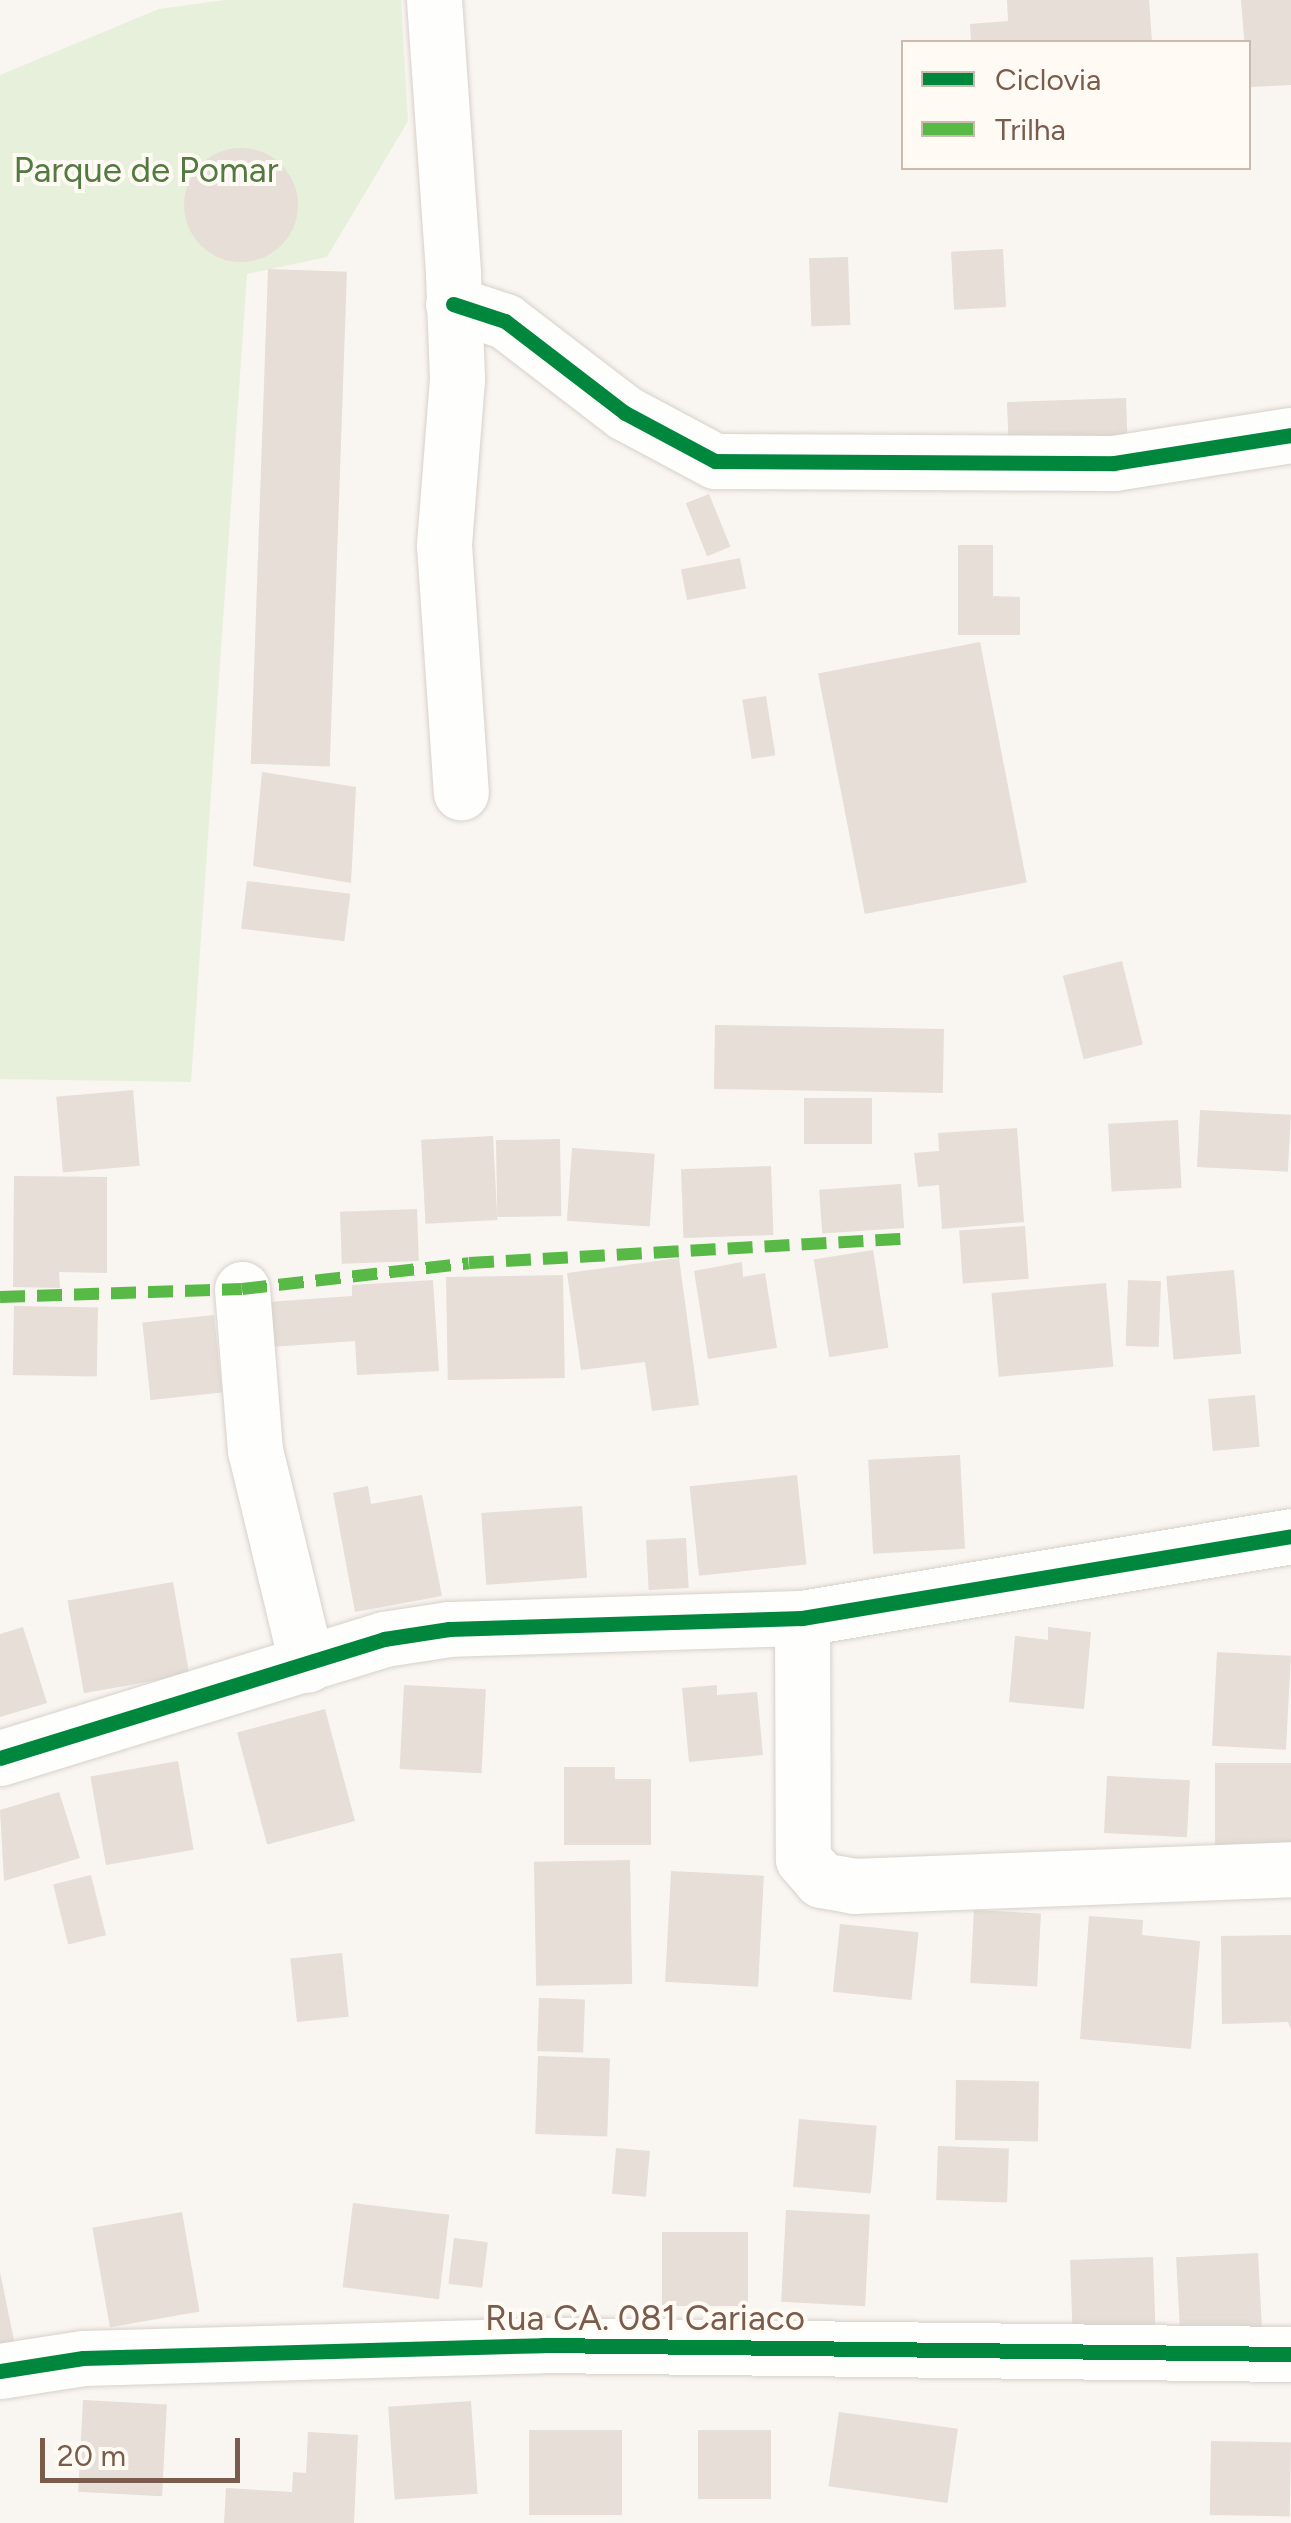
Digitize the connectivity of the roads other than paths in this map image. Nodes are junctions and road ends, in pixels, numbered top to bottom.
1 (434, 0) edge
2 (453, 304) junction
3 (1291, 434) edge
4 (462, 792) dead end
5 (242, 1288) dead end
6 (1291, 1536) edge
7 (802, 1618) junction
8 (307, 1665) junction
9 (0, 1758) edge
10 (1291, 1869) edge
11 (1291, 2354) edge
12 (0, 2371) edge

1 - 2 street
2 - 3 street
2 - 4 street
5 - 8 street
6 - 7 street
7 - 8 street
7 - 10 street
8 - 9 street
11 - 12 street, Rua CA. 081 Cariaco

